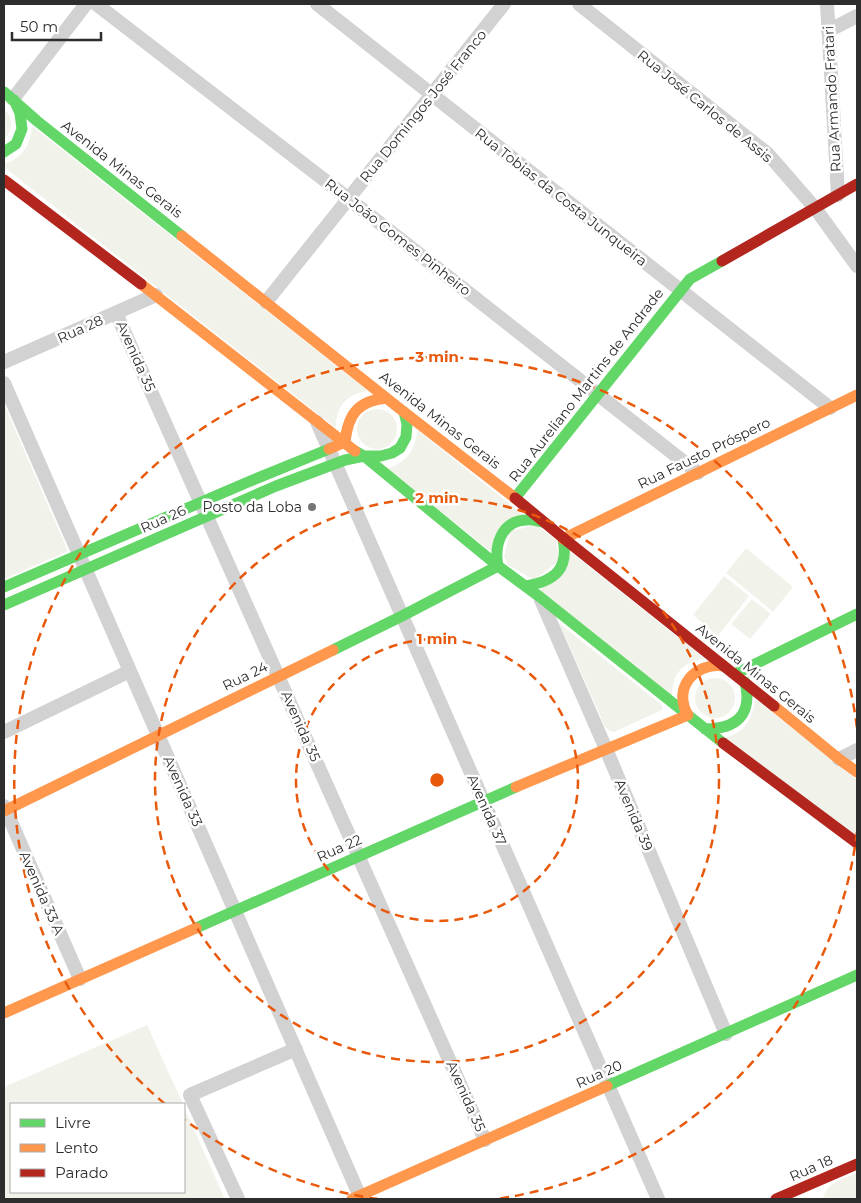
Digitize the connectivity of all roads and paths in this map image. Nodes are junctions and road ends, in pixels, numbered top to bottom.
1 (86, 4) edge
2 (96, 4) edge
3 (317, 4) edge
4 (504, 4) edge
5 (579, 4) edge
6 (827, 4) edge
7 (857, 16) edge
8 (828, 31) junction
9 (432, 95) junction
10 (7, 96) edge
11 (4, 152) edge
12 (4, 180) edge
13 (857, 184) edge
14 (838, 195) junction
15 (349, 199) junction
16 (815, 208) junction
17 (857, 266) edge
18 (680, 290) junction
19 (156, 295) junction
20 (266, 302) junction
21 (116, 312) junction
22 (4, 362) edge
23 (4, 382) edge
24 (598, 394) junction
25 (857, 395) edge
26 (386, 398) junction
27 (830, 408) junction
28 (404, 412) junction
29 (316, 421) junction
30 (346, 442) junction
31 (328, 449) junction
32 (364, 456) junction
33 (334, 464) junction
34 (270, 473) junction
35 (698, 473) junction
36 (276, 486) junction
37 (515, 498) junction
38 (201, 502) junction
39 (207, 516) junction
40 (542, 522) junction
41 (563, 538) junction
42 (79, 555) junction
43 (498, 566) junction
44 (86, 569) junction
45 (526, 586) junction
46 (4, 588) edge
47 (540, 597) junction
48 (4, 603) edge
49 (857, 614) edge
50 (402, 616) junction
51 (724, 666) junction
52 (130, 671) junction
53 (735, 674) junction
54 (279, 677) junction
55 (745, 682) junction
56 (688, 715) junction
57 (706, 729) junction
58 (4, 732) edge
59 (158, 736) junction
60 (606, 749) junction
61 (857, 750) edge
62 (839, 759) junction
63 (857, 772) edge
64 (483, 801) junction
65 (4, 809) edge
66 (857, 843) edge
67 (359, 856) junction
68 (235, 910) junction
69 (857, 975) edge
70 (80, 979) junction
71 (4, 1013) edge
72 (726, 1034) junction
73 (296, 1049) junction
74 (608, 1087) junction
75 (485, 1140) junction
76 (857, 1164) edge
77 (802, 1194) edge
78 (358, 1198) edge
79 (238, 1199) edge
80 (658, 1199) edge
81 (776, 1199) edge

1 - 10 street
2 - 15 street, Rua João Gomes Pinheiro
3 - 9 street, Rua Tobias da Costa Junqueira
4 - 9 street, Rua Domingos José Franco
5 - 16 street, Rua José Carlos de Assis
6 - 8 street, Rua Armando Fratari
7 - 8 street
8 - 14 street, Rua Armando Fratari
9 - 15 street, Rua Domingos José Franco
9 - 18 street, Rua Tobias da Costa Junqueira
10 - 11 street
10 - 20 street, Avenida Minas Gerais
12 - 19 street
13 - 14 street, Rua Aureliano Martins de Andrade
14 - 16 street, Rua Aureliano Martins de Andrade
15 - 20 street, Rua Domingos José Franco
15 - 24 street, Rua João Gomes Pinheiro
16 - 17 street, Rua José Carlos de Assis
16 - 18 street, Rua Aureliano Martins de Andrade
18 - 24 street, Rua Aureliano Martins de Andrade
18 - 27 street, Rua Tobias da Costa Junqueira
19 - 21 street, Rua 28
19 - 29 street
20 - 26 street, Avenida Minas Gerais
21 - 22 street, Rua 28
21 - 38 street, Avenida 35
23 - 42 street, Avenida 33
24 - 35 street, Rua João Gomes Pinheiro
24 - 37 street, Rua Aureliano Martins de Andrade
25 - 27 street, Rua Fausto Próspero
26 - 28 street, Avenida Minas Gerais
26 - 30 street
27 - 35 street, Rua Fausto Próspero
28 - 32 street
28 - 37 street, Avenida Minas Gerais
29 - 30 street
29 - 31 street, Avenida 37
30 - 31 street, Rua 26
30 - 32 street
31 - 33 street, Avenida 37
31 - 34 street, Rua 26
32 - 33 street, Rua 26
32 - 43 street
33 - 36 street, Rua 26
33 - 50 street, Avenida 37
34 - 36 street
34 - 38 street, Rua 26
35 - 41 street, Rua Fausto Próspero
36 - 39 street, Rua 26
37 - 40 street, Avenida Minas Gerais
38 - 39 street, Avenida 35
38 - 42 street, Rua 26
39 - 44 street, Rua 26
39 - 54 street, Avenida 35
40 - 41 street, Avenida Minas Gerais
40 - 43 street
41 - 45 street
41 - 51 street, Avenida Minas Gerais
42 - 44 street, Avenida 33
42 - 46 street, Rua 26
43 - 45 street
43 - 50 street, Rua 24
44 - 48 street, Rua 26
44 - 52 street, Avenida 33
45 - 47 street
47 - 56 street
47 - 60 street, Avenida 39
49 - 53 street
50 - 54 street, Rua 24
50 - 64 street, Avenida 37
51 - 53 street, Avenida Minas Gerais
51 - 56 street
52 - 58 street
52 - 59 street, Avenida 33
53 - 55 street, Avenida Minas Gerais
54 - 59 street, Rua 24
54 - 67 street, Avenida 35
55 - 57 street
55 - 62 street, Avenida Minas Gerais
56 - 57 street
56 - 60 street, Rua 22
57 - 66 street
59 - 65 street, Rua 24
59 - 68 street, Avenida 33
60 - 64 street, Rua 22
60 - 72 street, Avenida 39
61 - 62 street
62 - 63 street, Avenida Minas Gerais
64 - 67 street, Rua 22
64 - 74 street, Avenida 37
65 - 70 street, Avenida 33 A
67 - 68 street, Rua 22
67 - 75 street, Avenida 35
68 - 70 street, Rua 22
68 - 73 street, Avenida 33
69 - 72 street, Rua 20
70 - 71 street, Rua 22
72 - 74 street, Rua 20
73 - 78 street, Avenida 33
73 - 79 street
74 - 75 street, Rua 20
74 - 80 street, Avenida 37
75 - 78 street, Rua 20
76 - 77 street, Rua 18
77 - 81 street, Rua 18

